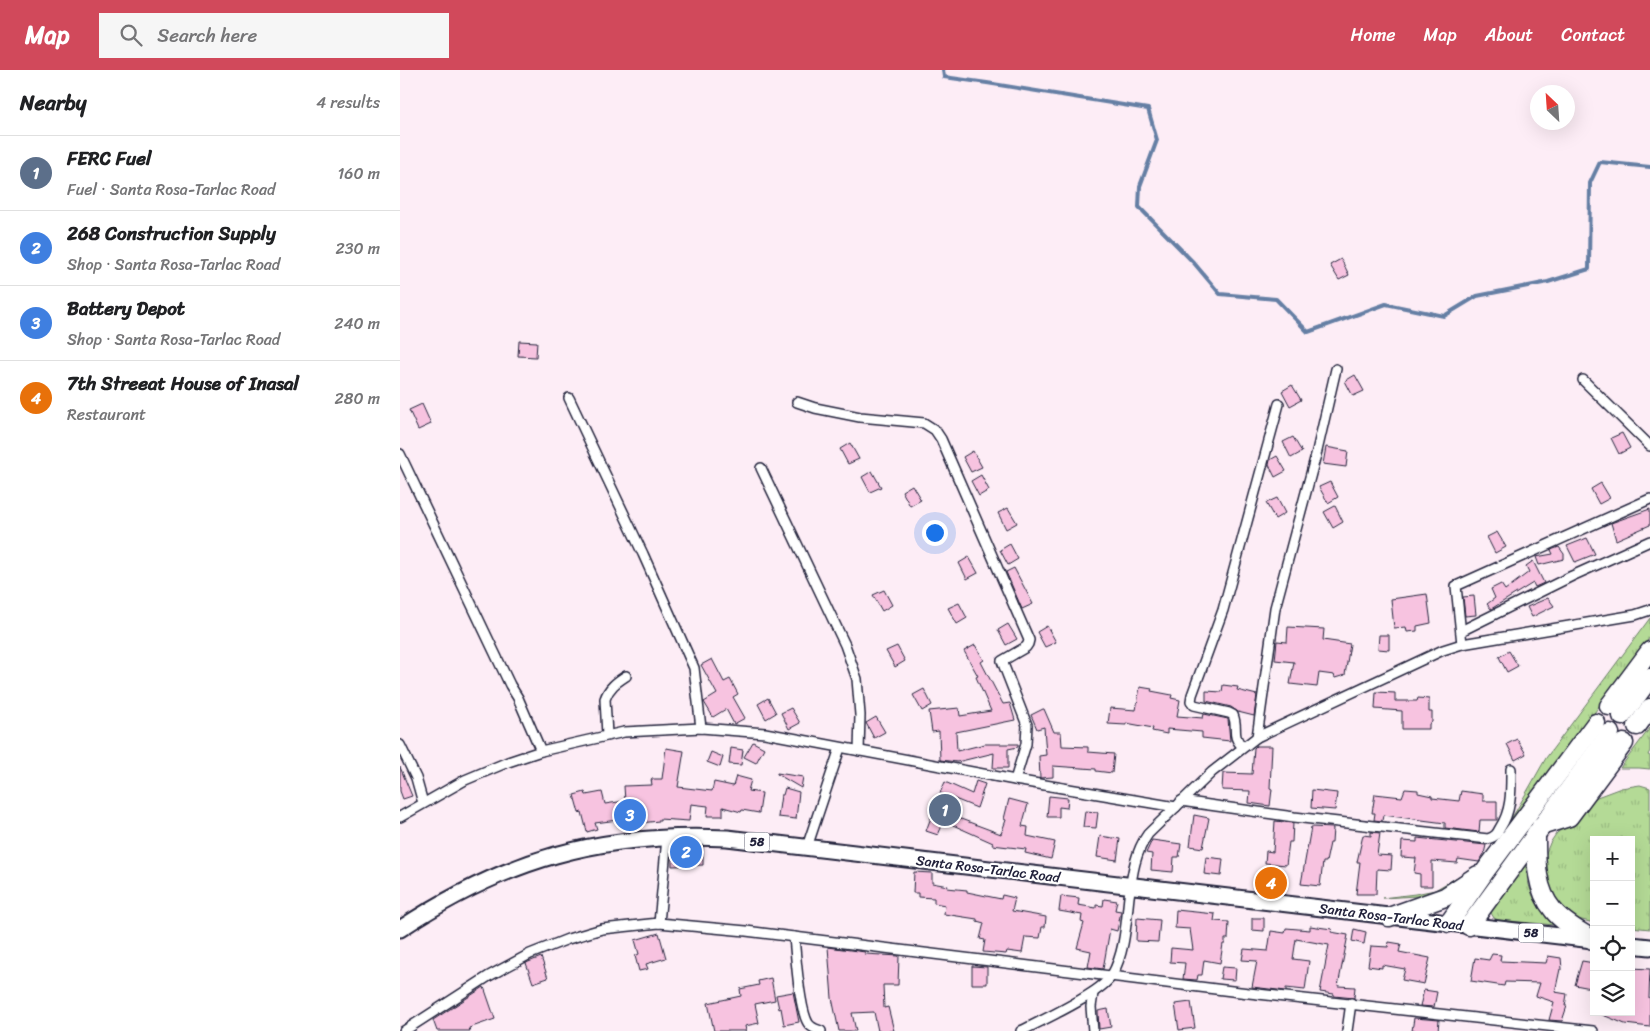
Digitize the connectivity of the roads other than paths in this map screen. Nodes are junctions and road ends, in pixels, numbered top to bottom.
1 (1336, 369) dead end
2 (1583, 380) dead end
3 (569, 398) dead end
4 (797, 402) dead end
5 (1279, 404) dead end
6 (1650, 446) edge
7 (400, 454) edge
8 (761, 468) dead end
9 (1650, 498) edge
10 (1650, 541) edge
11 (1650, 610) edge
12 (1461, 631) junction
13 (1462, 644) junction
14 (1650, 651) edge
15 (626, 676) dead end
16 (1650, 678) edge
17 (1650, 708) edge
18 (1623, 716) junction
19 (701, 728) junction
20 (608, 735) junction
21 (1257, 737) junction
22 (400, 745) edge
23 (1243, 747) junction
24 (840, 748) junction
25 (541, 750) junction
26 (859, 751) junction
27 (1511, 769) dead end
28 (1015, 780) junction
29 (423, 804) junction
30 (1178, 804) junction
31 (400, 817) edge
32 (1539, 829) junction
33 (667, 838) junction
34 (807, 847) junction
35 (1486, 870) junction
36 (1130, 886) junction
37 (1389, 917) junction
38 (659, 923) junction
39 (1449, 923) junction
40 (1469, 926) junction
41 (400, 929) edge
42 (794, 937) junction
43 (1590, 938) edge
44 (1590, 940) edge
45 (1635, 945) edge
46 (1650, 947) edge
47 (1111, 977) junction
48 (1093, 993) junction
49 (1351, 1003) junction
50 (404, 1031) edge
51 (821, 1031) edge
52 (1022, 1031) edge
53 (1093, 1031) edge
54 (1347, 1031) edge
55 (1592, 1031) edge

1 - 21 street
2 - 6 street
3 - 19 street
4 - 28 street
5 - 23 street
7 - 25 street
8 - 26 street
9 - 12 street
10 - 12 street
11 - 13 street
12 - 13 street
13 - 21 street
14 - 18 highway
15 - 20 street
16 - 18 highway
17 - 18 highway
19 - 20 street
19 - 24 street
20 - 25 street
21 - 23 street
22 - 29 street
23 - 30 street
24 - 26 street
24 - 34 street
25 - 29 street
26 - 28 street
27 - 30 street
28 - 30 street
29 - 31 street
30 - 36 street
32 - 35 highway
32 - 40 highway
32 - 43 highway
33 - 34 highway, Santa Rosa-Tarlac Road / 58
33 - 38 street
33 - 41 highway, Santa Rosa-Tarlac Road / 58
34 - 36 highway, Santa Rosa-Tarlac Road / 58
35 - 37 highway
35 - 39 highway
36 - 37 highway, Santa Rosa-Tarlac Road / 58
36 - 47 street
37 - 39 highway, Santa Rosa-Tarlac Road / 58
38 - 42 street
38 - 50 street
39 - 40 highway, Santa Rosa-Tarlac Road / 58
40 - 44 highway, Santa Rosa-Tarlac Road / 58
42 - 47 street
42 - 51 street
45 - 46 highway
47 - 48 street
47 - 49 street
48 - 52 street
48 - 53 street
49 - 54 street
49 - 55 street

